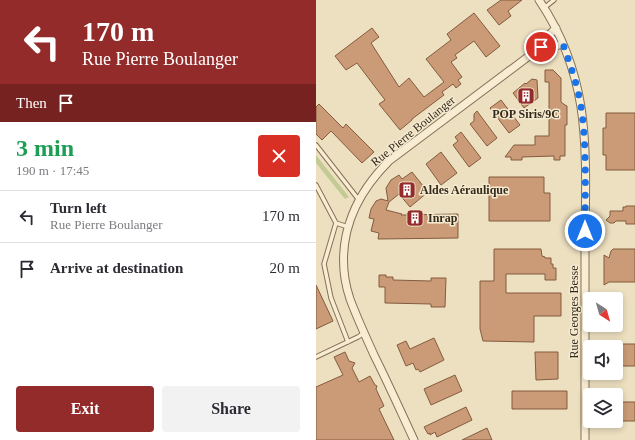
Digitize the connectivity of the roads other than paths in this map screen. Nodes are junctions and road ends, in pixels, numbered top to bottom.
1 (539, 0) edge
2 (554, 0) edge
3 (544, 8) junction
4 (556, 28) junction
5 (563, 44) junction
6 (541, 47) junction
7 (316, 145) edge
8 (316, 185) edge
9 (359, 200) junction
10 (336, 223) junction
11 (348, 227) junction
12 (364, 333) junction
13 (348, 342) junction
14 (316, 357) edge
15 (414, 440) edge
16 (585, 440) edge

1 - 3 street, Rue Georges Besse
2 - 3 lane
3 - 4 street, Rue Georges Besse
4 - 5 street, Rue Georges Besse
4 - 6 street, Rue Pierre Boulanger
5 - 6 street, Rue Pierre Boulanger
5 - 16 street, Rue Georges Besse
6 - 9 street, Rue Pierre Boulanger
7 - 9 lane
8 - 10 lane
9 - 11 street, Rue Pierre Boulanger
10 - 11 lane
10 - 13 lane
11 - 12 street, Rue Pierre Boulanger
12 - 13 lane
12 - 15 street, Rue Pierre Boulanger
13 - 14 lane

